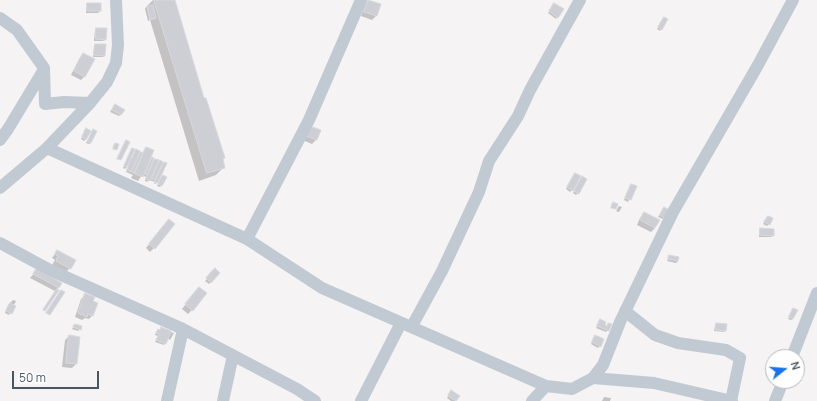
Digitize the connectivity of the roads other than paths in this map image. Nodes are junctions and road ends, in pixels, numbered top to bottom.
1 (116, 0) edge
2 (361, 0) edge
3 (793, 0) edge
4 (578, 1) edge
5 (0, 18) edge
6 (44, 71) junction
7 (90, 103) junction
8 (0, 140) edge
9 (46, 148) junction
10 (0, 188) edge
11 (247, 239) junction
12 (0, 243) edge
13 (817, 293) edge
14 (625, 311) junction
15 (406, 325) junction
16 (183, 329) junction
17 (795, 349) edge
18 (233, 354) junction
19 (593, 378) junction
20 (546, 386) junction
21 (780, 389) edge
22 (167, 401) edge
23 (223, 401) edge
24 (315, 401) edge
25 (361, 401) edge
26 (532, 401) edge
27 (732, 401) edge
28 (775, 401) edge

1 - 7 street
2 - 11 street
3 - 14 street
4 - 15 street
5 - 6 street
6 - 7 street
6 - 8 street
7 - 9 street
9 - 10 street
9 - 11 street
11 - 15 street
12 - 16 street
13 - 17 street
14 - 19 street
14 - 27 street
15 - 20 street
15 - 25 street
16 - 18 street
16 - 22 street
18 - 23 street
18 - 24 street
19 - 20 street
19 - 27 street
20 - 26 street
21 - 28 street

